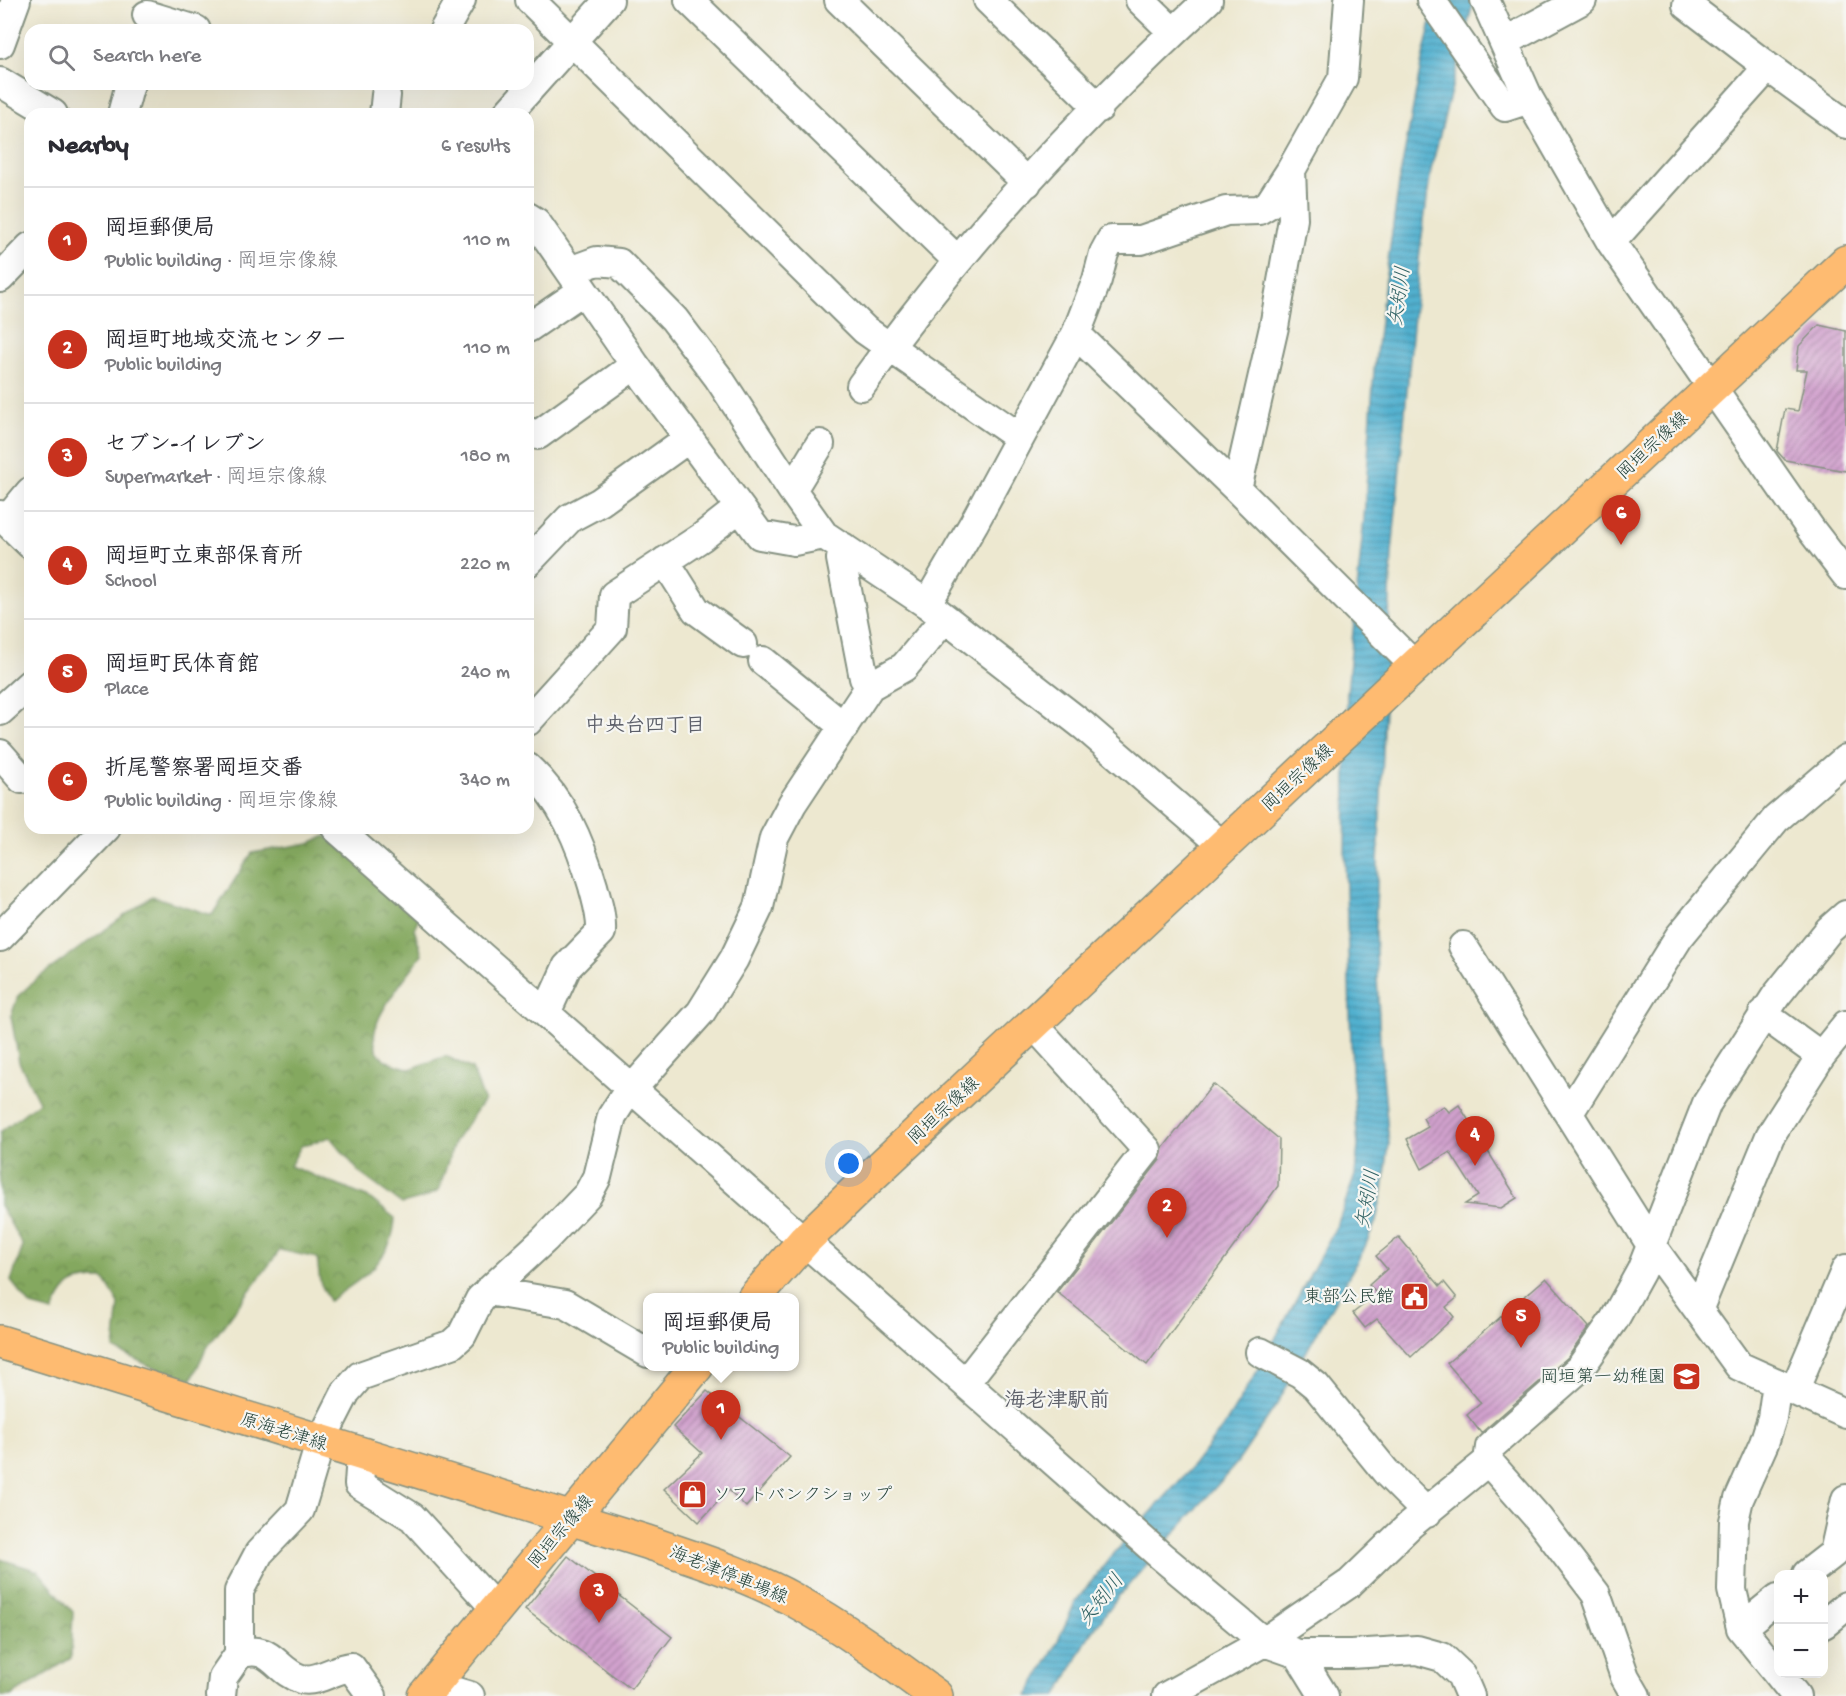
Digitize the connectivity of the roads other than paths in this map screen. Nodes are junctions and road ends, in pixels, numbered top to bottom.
1 (16, 0) edge
2 (461, 0) edge
3 (530, 0) edge
4 (609, 0) edge
5 (689, 0) edge
6 (839, 0) edge
7 (987, 0) edge
8 (1140, 0) edge
9 (1208, 0) edge
10 (1349, 0) edge
11 (1431, 0) edge
12 (1485, 0) edge
13 (1582, 0) edge
14 (1687, 2) edge
15 (147, 15) edge
16 (176, 24) edge
17 (447, 24) edge
18 (1173, 32) junction
19 (572, 42) junction
20 (1504, 42) junction
21 (0, 44) edge
22 (1768, 68) junction
23 (0, 82) edge
24 (534, 84) edge
25 (129, 90) edge
26 (529, 90) edge
27 (1529, 99) junction
28 (43, 108) edge
29 (124, 108) edge
30 (512, 108) edge
31 (1099, 108) junction
32 (1846, 124) edge
33 (1291, 170) junction
34 (1027, 183) junction
35 (534, 221) edge
36 (1611, 242) junction
37 (24, 254) edge
38 (957, 260) junction
39 (1846, 262) edge
40 (0, 278) edge
41 (576, 281) junction
42 (534, 322) edge
43 (1077, 334) junction
44 (888, 347) junction
45 (635, 365) junction
46 (861, 386) dead end
47 (1713, 388) junction
48 (534, 434) edge
49 (1019, 437) junction
50 (689, 438) junction
51 (820, 444) dead end
52 (1237, 489) junction
53 (792, 490) junction
54 (24, 498) edge
55 (739, 508) junction
56 (3, 518) edge
57 (24, 538) edge
58 (833, 541) junction
59 (534, 556) edge
60 (665, 561) junction
61 (1846, 575) edge
62 (936, 611) junction
63 (1415, 666) junction
64 (870, 686) junction
65 (24, 689) edge
66 (0, 711) edge
67 (534, 714) edge
68 (844, 727) junction
69 (0, 754) edge
70 (1846, 759) edge
71 (534, 774) edge
72 (22, 779) dead end
73 (100, 834) edge
74 (343, 834) edge
75 (1222, 846) junction
76 (1846, 915) edge
77 (0, 937) edge
78 (1463, 946) dead end
79 (546, 1013) junction
80 (1763, 1014) junction
81 (1034, 1025) junction
82 (1846, 1025) edge
83 (1821, 1056) junction
84 (633, 1089) junction
85 (1569, 1113) junction
86 (805, 1240) junction
87 (1652, 1245) junction
88 (1846, 1269) edge
89 (488, 1291) junction
90 (758, 1293) edge
91 (1699, 1308) junction
92 (0, 1342) edge
93 (643, 1350) edge
94 (1260, 1352) dead end
95 (684, 1371) edge
96 (965, 1383) junction
97 (1785, 1387) junction
98 (1846, 1414) edge
99 (320, 1443) junction
100 (361, 1455) junction
101 (1488, 1461) junction
102 (1846, 1499) edge
103 (1427, 1513) junction
104 (570, 1518) junction
105 (1813, 1570) edge
106 (1774, 1602) edge
107 (1846, 1606) edge
108 (496, 1608) junction
109 (1828, 1621) edge
110 (1741, 1628) junction
111 (1264, 1642) junction
112 (238, 1654) junction
113 (1298, 1654) junction
114 (1774, 1661) edge
115 (1785, 1678) edge
116 (428, 1691) edge
117 (220, 1696) edge
118 (372, 1696) edge
119 (470, 1696) edge
120 (936, 1696) edge
121 (1167, 1696) edge
122 (1323, 1696) edge
123 (1470, 1696) edge
124 (1636, 1696) edge
125 (1796, 1696) edge

1 - 21 street
2 - 17 street
3 - 19 street
4 - 19 street
5 - 38 street
6 - 34 street
7 - 31 street
8 - 18 street
9 - 18 street
10 - 33 street
11 - 27 street
12 - 20 street
13 - 20 street
14 - 22 street
15 - 16 street
18 - 31 street
19 - 24 street
19 - 44 street
20 - 27 street
22 - 32 street
22 - 36 street
23 - 28 street
25 - 29 street
26 - 30 street
27 - 36 street
31 - 34 street
33 - 43 street
33 - 52 street
34 - 38 street
35 - 41 street
36 - 47 street
37 - 40 street
38 - 44 street
39 - 47 main road, 岡垣宗像線
41 - 42 street
41 - 45 street
41 - 53 street
43 - 49 street
43 - 52 street
44 - 46 street
44 - 49 street
45 - 48 street
45 - 50 street
47 - 61 street
47 - 63 main road, 岡垣宗像線
49 - 62 street
50 - 55 street
50 - 59 street
51 - 53 street
52 - 63 street
53 - 58 street
54 - 56 street
55 - 58 street
55 - 60 street
56 - 57 street
58 - 62 street
58 - 64 street
60 - 67 street
60 - 68 street
62 - 64 street
62 - 75 street
63 - 75 main road, 岡垣宗像線
64 - 68 street
65 - 66 street
68 - 84 street
69 - 72 street
70 - 85 street
71 - 79 street
73 - 77 street
74 - 79 street
75 - 81 main road, 岡垣宗像線
76 - 80 street
78 - 85 street
79 - 84 street
80 - 83 street
80 - 87 street
81 - 86 main road, 岡垣宗像線
81 - 96 street
82 - 83 street
83 - 91 street
84 - 86 street
84 - 89 street
85 - 87 street
86 - 90 main road, 岡垣宗像線
86 - 96 street
87 - 91 street
87 - 101 street
88 - 97 street
89 - 93 street
89 - 99 street
91 - 97 street
92 - 99 main road, 原海老津線
94 - 103 street
95 - 104 main road, 岡垣宗像線
96 - 111 street
97 - 98 street
97 - 110 street
99 - 100 main road, 原海老津線
99 - 112 street
100 - 104 main road, 原海老津線
100 - 108 street
101 - 103 street
101 - 124 street
102 - 105 street
103 - 111 street
104 - 108 main road, 岡垣宗像線
104 - 120 main road, 海老津停車場線
106 - 110 street
107 - 109 street
108 - 116 main road, 岡垣宗像線
110 - 114 street
111 - 113 street
111 - 121 street
112 - 117 street
112 - 118 street
113 - 122 street
113 - 123 street
115 - 125 street
116 - 119 street

